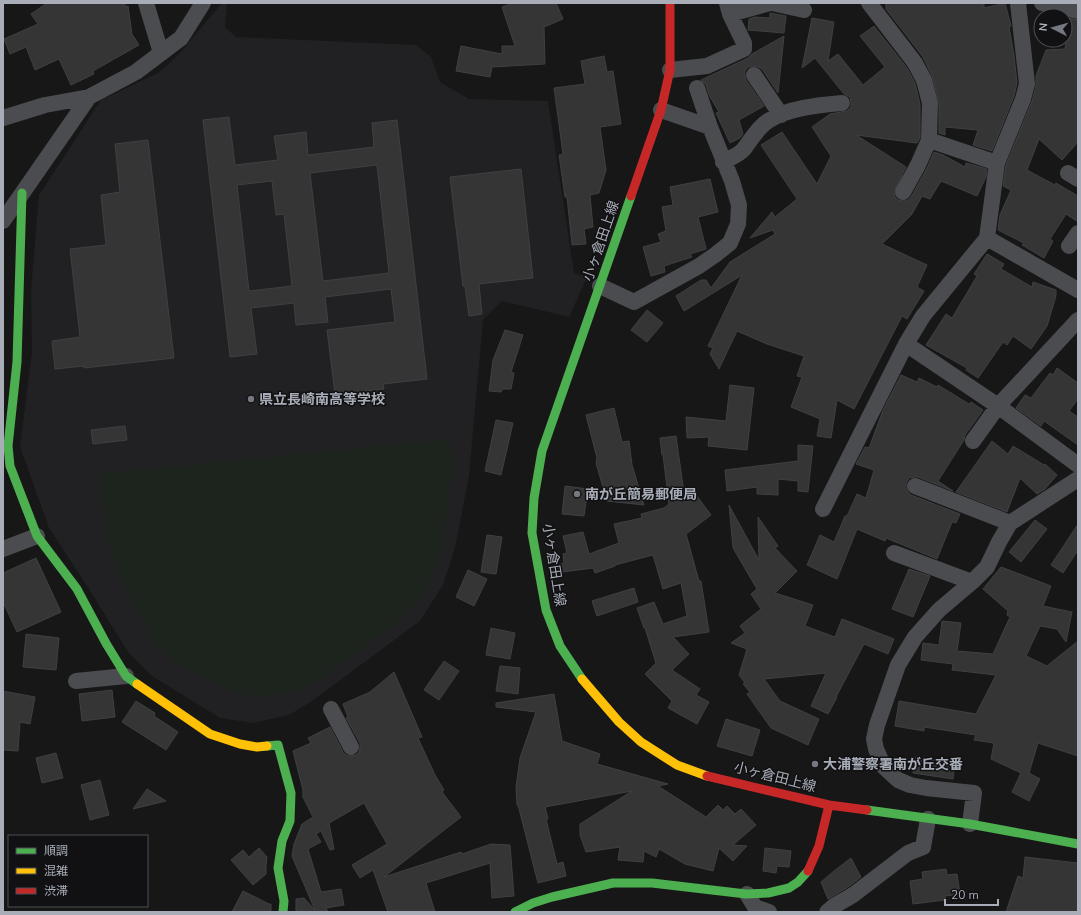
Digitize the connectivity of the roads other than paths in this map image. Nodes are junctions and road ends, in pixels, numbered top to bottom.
1 (146, 3) edge
2 (203, 3) edge
3 (670, 3) edge
4 (771, 3) edge
5 (869, 3) edge
6 (1018, 3) edge
7 (1042, 3) edge
8 (729, 8) edge
9 (804, 10) dead end
10 (1078, 11) edge
11 (161, 53) junction
12 (670, 70) junction
13 (754, 75) dead end
14 (697, 88) dead end
15 (89, 98) junction
16 (842, 104) dead end
17 (661, 110) junction
18 (780, 115) junction
19 (3, 118) edge
20 (710, 127) junction
21 (929, 140) junction
22 (723, 162) junction
23 (998, 163) junction
24 (903, 192) dead end
25 (22, 193) junction
26 (3, 221) edge
27 (1078, 232) edge
28 (987, 238) junction
29 (1069, 246) dead end
30 (600, 286) junction
31 (1078, 290) edge
32 (1078, 320) edge
33 (906, 344) junction
34 (998, 406) junction
35 (973, 441) dead end
36 (1078, 465) edge
37 (1078, 479) edge
38 (915, 486) dead end
39 (823, 509) dead end
40 (1010, 523) junction
41 (37, 536) junction
42 (3, 549) edge
43 (894, 553) dead end
44 (972, 582) junction
45 (126, 676) junction
46 (76, 681) dead end
47 (331, 709) dead end
48 (352, 747) dead end
49 (830, 805) junction
50 (928, 819) junction
51 (970, 824) junction
52 (1078, 844) edge
53 (747, 894) junction
54 (283, 912) edge
55 (515, 912) edge
56 (769, 912) edge
57 (827, 912) edge

1 - 11 street
2 - 11 street
3 - 12 main road, 小ヶ倉田上線
4 - 8 street
4 - 9 street
5 - 21 street
6 - 23 street
7 - 10 street
8 - 12 street
11 - 15 street
12 - 17 main road, 小ヶ倉田上線
13 - 18 street
14 - 20 street
15 - 19 street
15 - 25 street
16 - 18 street
17 - 20 street
17 - 30 main road, 小ヶ倉田上線
18 - 22 street
20 - 22 street
21 - 23 street
21 - 24 street
22 - 30 street
23 - 28 street
25 - 26 street
25 - 41 main road
27 - 29 street
28 - 31 street
28 - 33 street
30 - 49 main road, 小ヶ倉田上線
32 - 34 street
33 - 34 street
33 - 39 street
34 - 35 street
34 - 36 street
37 - 40 street
38 - 40 street
40 - 44 street
41 - 42 street
41 - 45 main road
43 - 44 street
44 - 51 street
45 - 46 street
45 - 54 main road
47 - 48 street
49 - 50 main road, 小ヶ倉田上線
49 - 53 main road
50 - 51 main road, 小ヶ倉田上線
50 - 57 street
51 - 52 main road, 小ヶ倉田上線
53 - 55 main road
53 - 56 street

